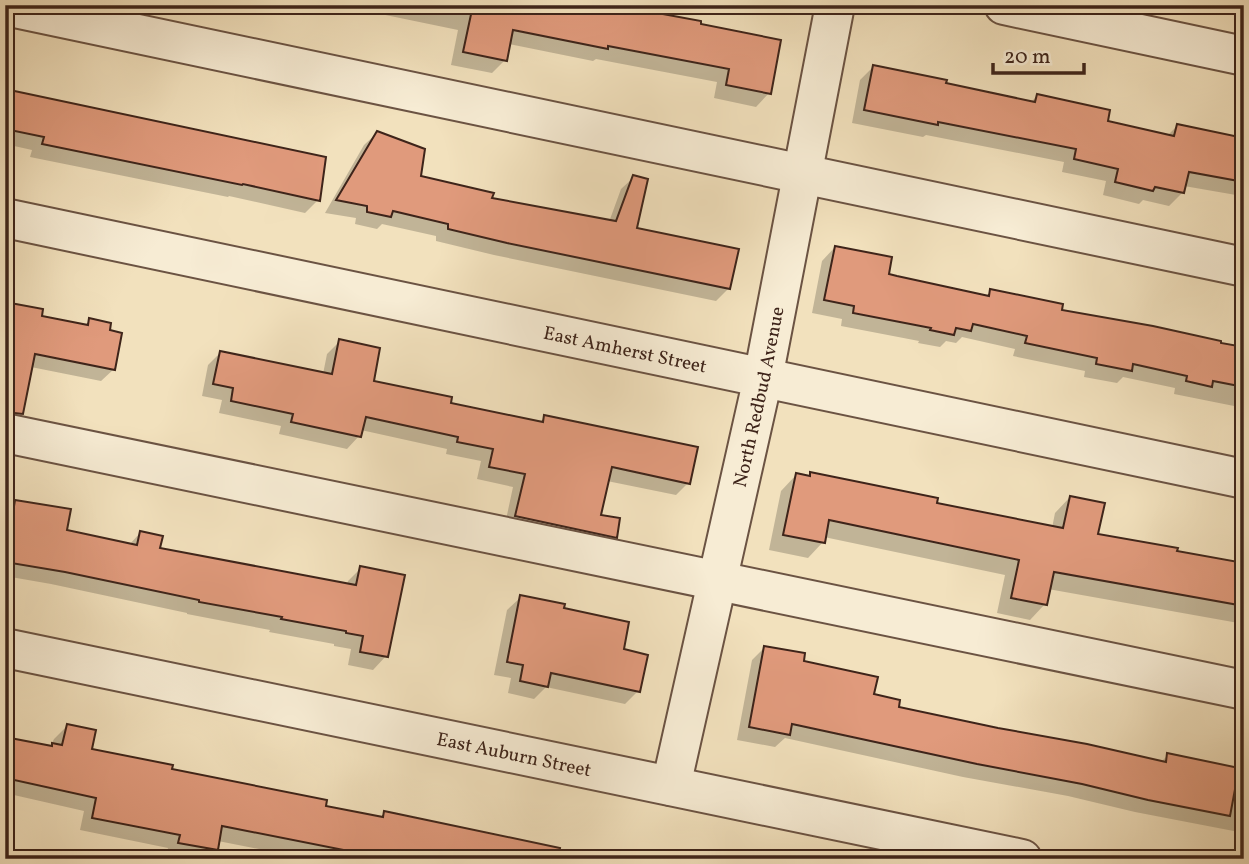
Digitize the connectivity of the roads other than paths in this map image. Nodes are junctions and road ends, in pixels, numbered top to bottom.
1 (835, 5) edge
2 (1004, 5) edge
3 (5, 6) edge
4 (1244, 56) edge
5 (803, 174) junction
6 (5, 218) edge
7 (1244, 267) edge
8 (763, 378) junction
9 (5, 433) edge
10 (1244, 479) edge
11 (717, 580) junction
12 (5, 648) edge
13 (1244, 690) edge
14 (671, 786) junction
15 (1022, 859) edge

1 - 5 street, North Redbud Avenue
2 - 4 street
3 - 5 street
5 - 7 street
5 - 8 street, North Redbud Avenue
6 - 8 street, East Amherst Street
8 - 10 street, East Amherst Street
8 - 11 street, North Redbud Avenue
9 - 11 street
11 - 13 street
11 - 14 street, North Redbud Avenue
12 - 14 street, East Auburn Street
14 - 15 street, East Auburn Street

